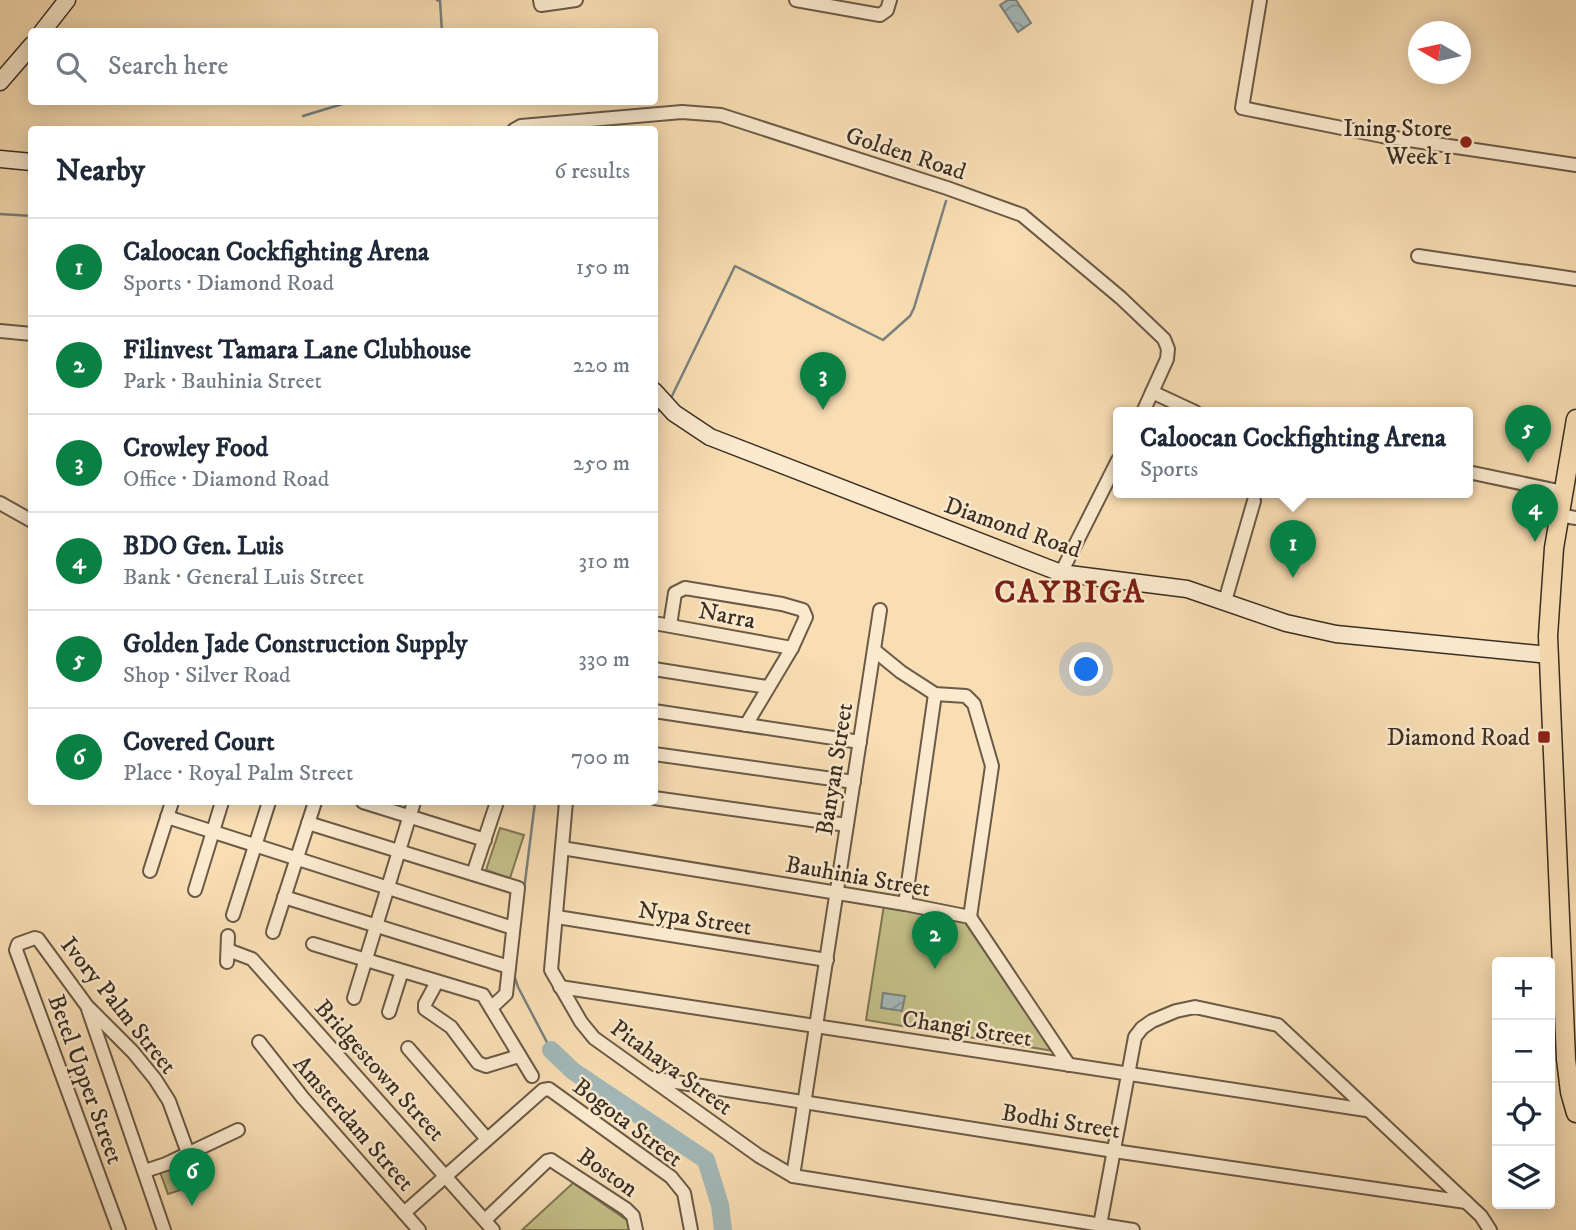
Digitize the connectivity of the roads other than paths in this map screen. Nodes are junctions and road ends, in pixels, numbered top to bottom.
1 (67, 0) edge
2 (576, 0) edge
3 (796, 0) edge
4 (1260, 0) edge
5 (540, 2) edge
6 (888, 5) edge
7 (45, 28) edge
8 (28, 50) edge
9 (0, 82) edge
10 (536, 126) edge
11 (0, 159) edge
12 (28, 162) edge
13 (1576, 165) edge
14 (1418, 256) dead end
15 (1576, 279) edge
16 (0, 331) edge
17 (28, 334) edge
18 (1152, 392) junction
19 (662, 400) edge
20 (1145, 407) edge
21 (1184, 407) edge
22 (1576, 419) edge
23 (1113, 470) edge
24 (1473, 473) edge
25 (1563, 492) junction
26 (1254, 501) dead end
27 (0, 503) edge
28 (1567, 516) edge
29 (28, 519) edge
30 (1061, 573) junction
31 (1225, 601) junction
32 (880, 610) dead end
33 (658, 624) edge
34 (670, 625) junction
35 (792, 648) junction
36 (874, 650) junction
37 (1549, 656) junction
38 (658, 670) edge
39 (767, 687) junction
40 (935, 694) junction
41 (658, 712) edge
42 (746, 725) junction
43 (860, 742) junction
44 (658, 755) edge
45 (854, 782) junction
46 (658, 799) edge
47 (171, 805) edge
48 (221, 805) edge
49 (268, 805) edge
50 (314, 805) edge
51 (373, 805) edge
52 (413, 805) edge
53 (495, 805) edge
54 (566, 805) edge
55 (409, 816) junction
56 (167, 817) junction
57 (308, 823) junction
58 (847, 825) junction
59 (213, 832) junction
60 (485, 840) junction
61 (255, 845) junction
62 (562, 848) junction
63 (398, 851) junction
64 (297, 859) junction
65 (150, 871) dead end
66 (473, 874) junction
67 (387, 888) junction
68 (195, 890) dead end
69 (837, 893) junction
70 (284, 897) junction
71 (905, 904) junction
72 (233, 915) dead end
73 (557, 917) junction
74 (970, 917) junction
75 (376, 926) junction
76 (513, 928) junction
77 (273, 932) dead end
78 (18, 944) joint
79 (313, 944) dead end
80 (228, 949) dead end
81 (365, 960) junction
82 (827, 960) junction
83 (509, 967) junction
84 (402, 971) junction
85 (437, 982) junction
86 (1570, 986) edge
87 (560, 987) junction
88 (354, 999) dead end
89 (87, 1006) junction
90 (491, 1008) junction
91 (389, 1012) dead end
92 (817, 1026) junction
93 (259, 1042) dead end
94 (408, 1048) dead end
95 (519, 1056) junction
96 (1069, 1065) junction
97 (1127, 1073) junction
98 (532, 1076) dead end
99 (650, 1078) junction
100 (805, 1101) junction
101 (1366, 1110) junction
102 (1576, 1112) edge
103 (238, 1130) dead end
104 (487, 1139) junction
105 (1114, 1151) junction
106 (188, 1153) junction
107 (145, 1171) junction
108 (793, 1175) junction
109 (447, 1177) junction
110 (1466, 1202) junction
111 (404, 1213) junction
112 (489, 1225) edge
113 (1100, 1225) junction
114 (119, 1230) edge
115 (164, 1230) edge
116 (419, 1230) edge
117 (636, 1230) edge
118 (691, 1230) edge
119 (1133, 1230) edge
120 (1490, 1230) edge

1 - 7 main road
2 - 5 street
3 - 6 street
4 - 13 street
8 - 9 main road
10 - 18 street, Golden Road
11 - 12 main road
14 - 15 street
16 - 17 street
18 - 20 street, Golden Road
18 - 21 street
19 - 30 main road, Diamond Road
22 - 25 main road
23 - 30 street
24 - 25 street
25 - 28 main road
26 - 31 street
27 - 29 street
28 - 37 main road
30 - 31 main road, Diamond Road
31 - 37 main road, Diamond Road
32 - 36 street, Banyan Street
33 - 34 street, Narra
34 - 35 street, Narra
34 - 35 street
35 - 39 street
36 - 40 street
36 - 43 street, Banyan Street
37 - 86 main road
38 - 39 street
39 - 42 street
40 - 71 street
40 - 74 street
41 - 42 street
42 - 43 street
43 - 45 street, Banyan Street
44 - 45 street
45 - 58 street, Banyan Street
46 - 58 street
47 - 56 street
48 - 59 street
49 - 61 street
50 - 57 street
51 - 55 street
52 - 55 street
53 - 60 street
54 - 62 street, Pitahaya Street
55 - 60 street
55 - 63 street
56 - 59 street
56 - 65 street
57 - 63 street
57 - 64 street
58 - 69 street, Banyan Street
59 - 61 street
59 - 68 street
60 - 66 street
61 - 64 street
61 - 72 street
62 - 69 street, Bauhinia Street
62 - 73 street, Pitahaya Street
63 - 66 street
63 - 67 street
64 - 67 street
64 - 70 street
66 - 76 street
67 - 75 street
67 - 76 street
69 - 71 street, Bauhinia Street
69 - 82 street, Banyan Street
70 - 75 street
70 - 77 street
71 - 74 street, Bauhinia Street
73 - 82 street, Nypa Street
73 - 87 street, Pitahaya Street
74 - 96 street
75 - 81 street
75 - 83 street
76 - 83 street
78 - 89 street, Ivory Palm Street
78 - 114 street, Betel Upper Street
79 - 81 street
80 - 109 street, Bridgestown Street
81 - 84 street
81 - 88 street
82 - 92 street, Banyan Street
83 - 90 street
84 - 85 street
84 - 91 street
85 - 90 street
85 - 95 street
86 - 102 main road
87 - 92 street, Changi Street
87 - 99 street, Pitahaya Street
89 - 106 street, Ivory Palm Street
89 - 107 street
90 - 95 street
92 - 96 street, Changi Street
92 - 100 street, Banyan Street
93 - 111 street, Amsterdam Street
94 - 104 street
95 - 98 street
96 - 97 street, Changi Street
97 - 101 street, Changi Street
97 - 101 street
97 - 105 street
99 - 100 street, Bodhi Street
99 - 108 street, Pitahaya Street
100 - 105 street, Bodhi Street
100 - 108 street, Banyan Street
101 - 110 street
103 - 106 street
104 - 109 street
104 - 118 street, Bogota Street
105 - 110 street, Bodhi Street
105 - 113 street
106 - 107 street
107 - 115 street
108 - 113 street, Pitahaya Street
109 - 111 street
109 - 112 street, Bridgestown Street
110 - 120 street
111 - 116 street, Amsterdam Street
112 - 117 street, Boston
113 - 119 street, Pitahaya Street

